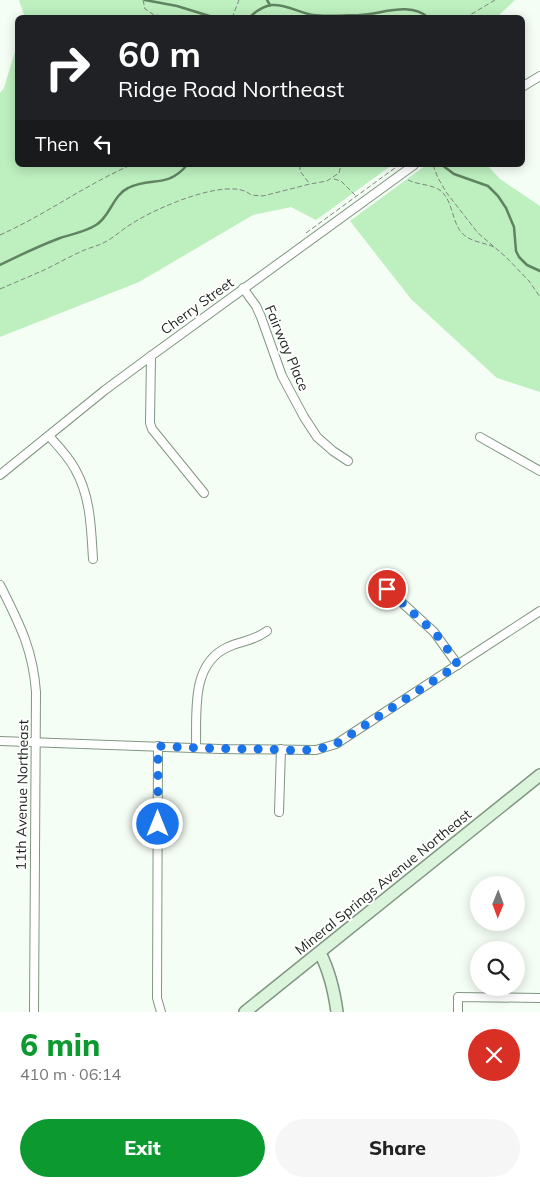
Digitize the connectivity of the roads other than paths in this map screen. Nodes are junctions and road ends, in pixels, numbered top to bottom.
1 (540, 76) edge
2 (525, 85) edge
3 (411, 167) edge
4 (243, 288) junction
5 (150, 356) junction
6 (49, 436) junction
7 (480, 437) dead end
8 (348, 461) dead end
9 (540, 471) edge
10 (0, 476) edge
11 (204, 494) dead end
12 (92, 559) dead end
13 (0, 585) edge
14 (387, 589) dead end
15 (540, 612) edge
16 (267, 631) dead end
17 (458, 665) junction
18 (0, 741) edge
19 (35, 742) junction
20 (158, 746) junction
21 (196, 748) junction
22 (281, 750) junction
23 (540, 776) edge
24 (279, 812) dead end
25 (320, 953) junction
26 (540, 998) edge
27 (34, 1012) edge
28 (161, 1012) edge
29 (245, 1012) edge
30 (337, 1012) edge
31 (458, 1012) edge

1 - 2 street
3 - 4 street, Cherry Street
4 - 5 street, Cherry Street
4 - 8 street, Fairway Place
5 - 6 street, Cherry Street
5 - 11 street
6 - 10 street, Cherry Street
6 - 12 street
7 - 9 street
13 - 19 street, 11th Avenue Northeast
14 - 17 street
15 - 17 street
16 - 21 street
17 - 22 street
18 - 19 street
19 - 20 street
19 - 27 street, 11th Avenue Northeast
20 - 21 street
20 - 28 street
21 - 22 street
22 - 24 street
23 - 25 main road, Mineral Springs Avenue Northeast
25 - 29 main road, Mineral Springs Avenue Northeast
25 - 30 main road
26 - 31 street

